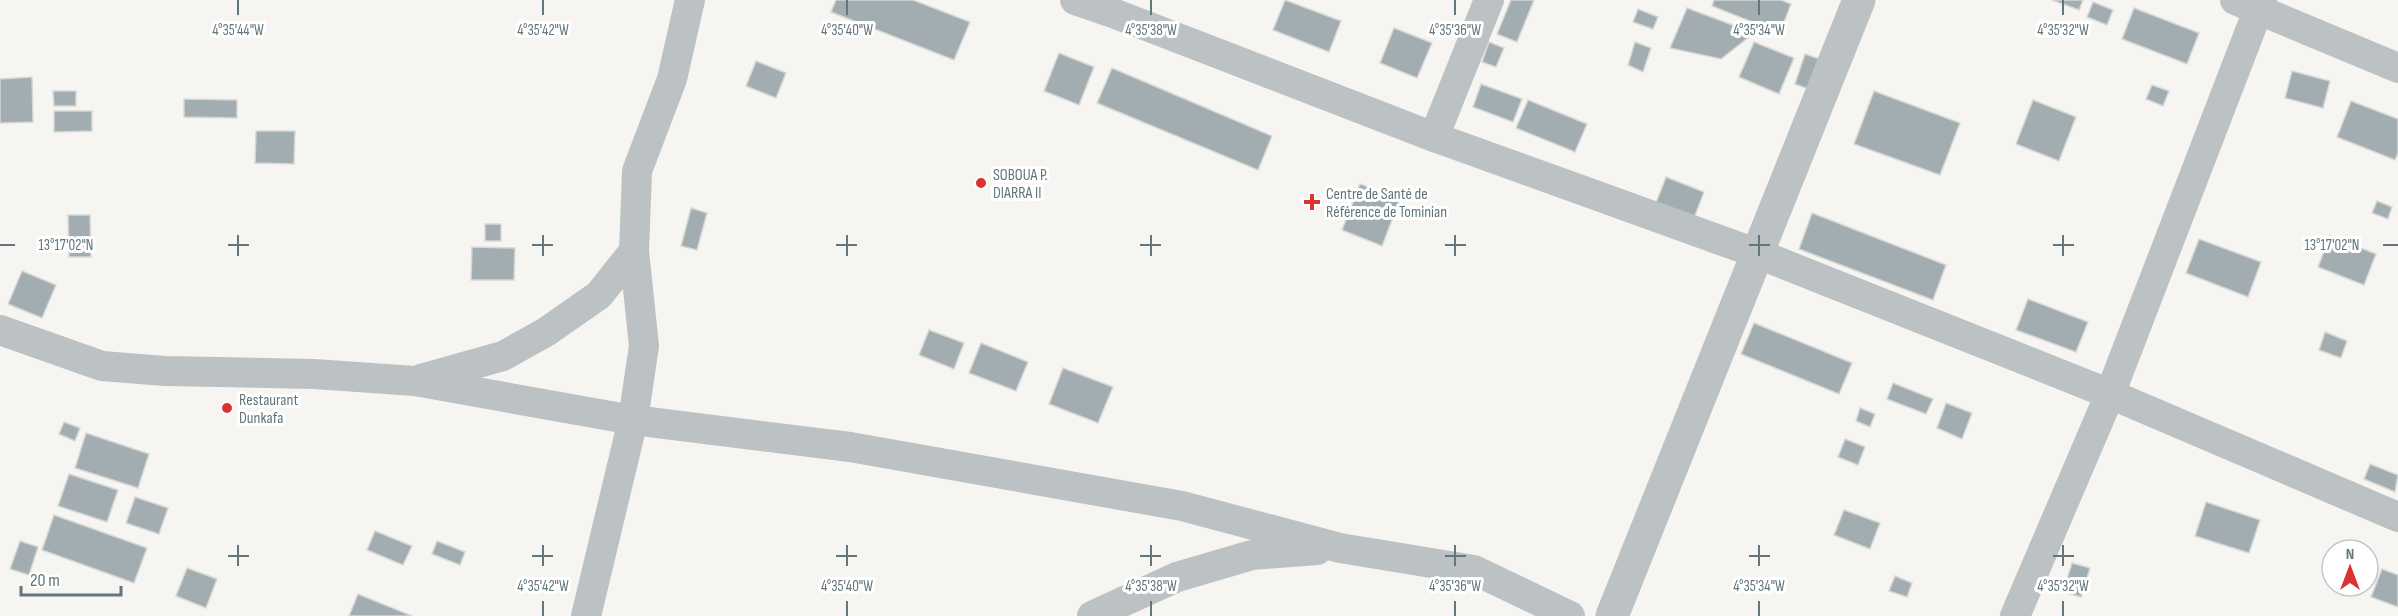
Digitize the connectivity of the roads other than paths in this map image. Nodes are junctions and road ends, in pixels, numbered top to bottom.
1 (690, 0) edge
2 (1075, 0) edge
3 (1489, 0) edge
4 (1858, 0) edge
5 (2252, 3) edge
6 (1115, 6) edge
7 (2398, 68) edge
8 (1434, 137) junction
9 (634, 251) junction
10 (1756, 253) junction
11 (0, 330) edge
12 (415, 381) junction
13 (2110, 394) junction
14 (633, 420) junction
15 (2398, 517) edge
16 (1340, 548) junction
17 (586, 616) edge
18 (1092, 616) edge
19 (1570, 616) edge
20 (1612, 616) edge
21 (2015, 616) edge

1 - 9 street
2 - 6 street
3 - 8 street
4 - 10 street
5 - 7 street
5 - 13 street
6 - 8 street
8 - 10 street
9 - 12 street
9 - 14 street
10 - 13 street
10 - 20 street
11 - 12 street
12 - 14 street
13 - 15 street
13 - 21 street
14 - 16 street
14 - 17 street
16 - 18 street
16 - 19 street

